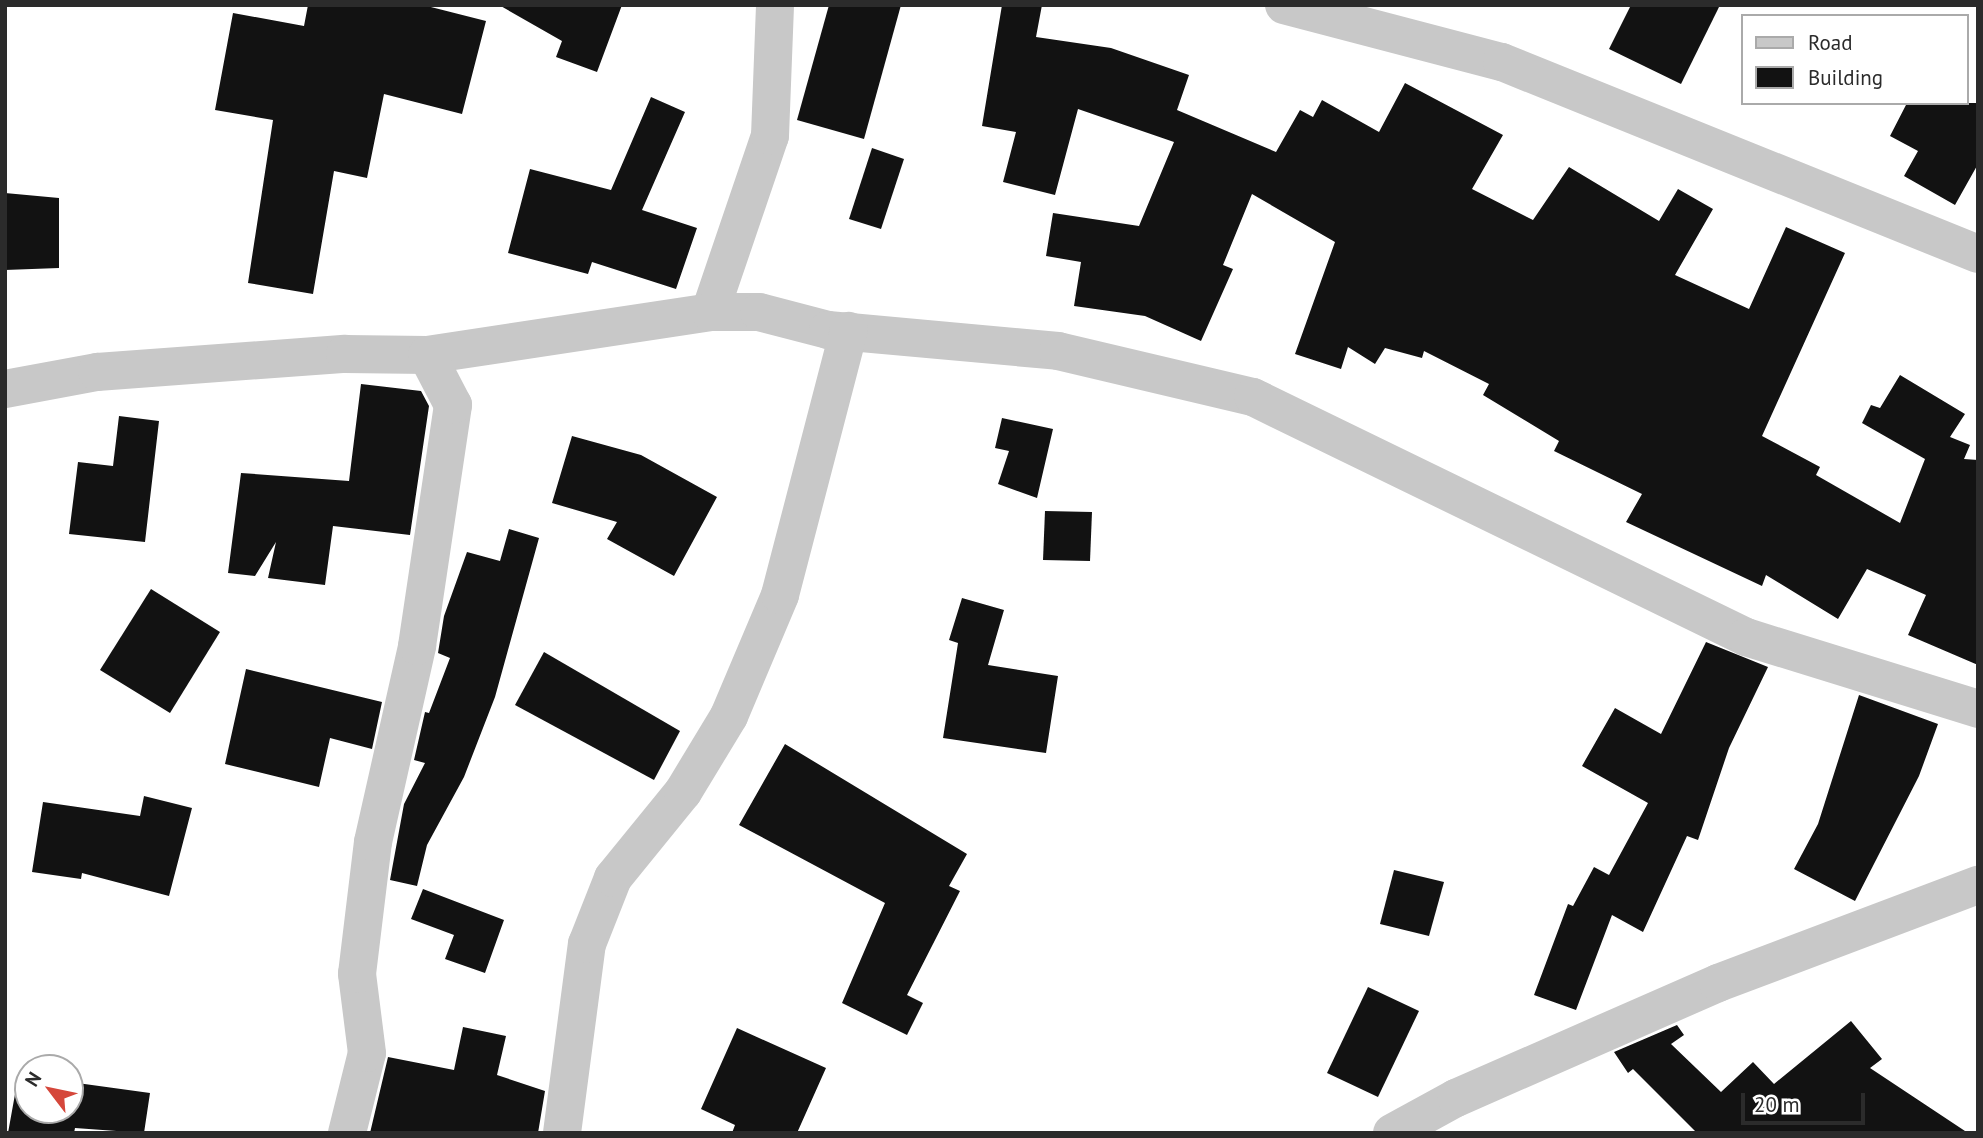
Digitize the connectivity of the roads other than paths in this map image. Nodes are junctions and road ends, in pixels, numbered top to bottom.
1 (775, 5) edge
2 (1284, 5) edge
3 (1978, 254) edge
4 (710, 313) junction
5 (849, 331) junction
6 (427, 355) junction
7 (5, 390) edge
8 (1978, 709) edge
9 (1978, 885) edge
10 (348, 1133) edge
11 (562, 1133) edge
12 (1392, 1133) edge

1 - 4 street
2 - 3 street
4 - 5 street
4 - 6 street
5 - 8 street
5 - 11 street
6 - 7 street
6 - 10 street
9 - 12 street

